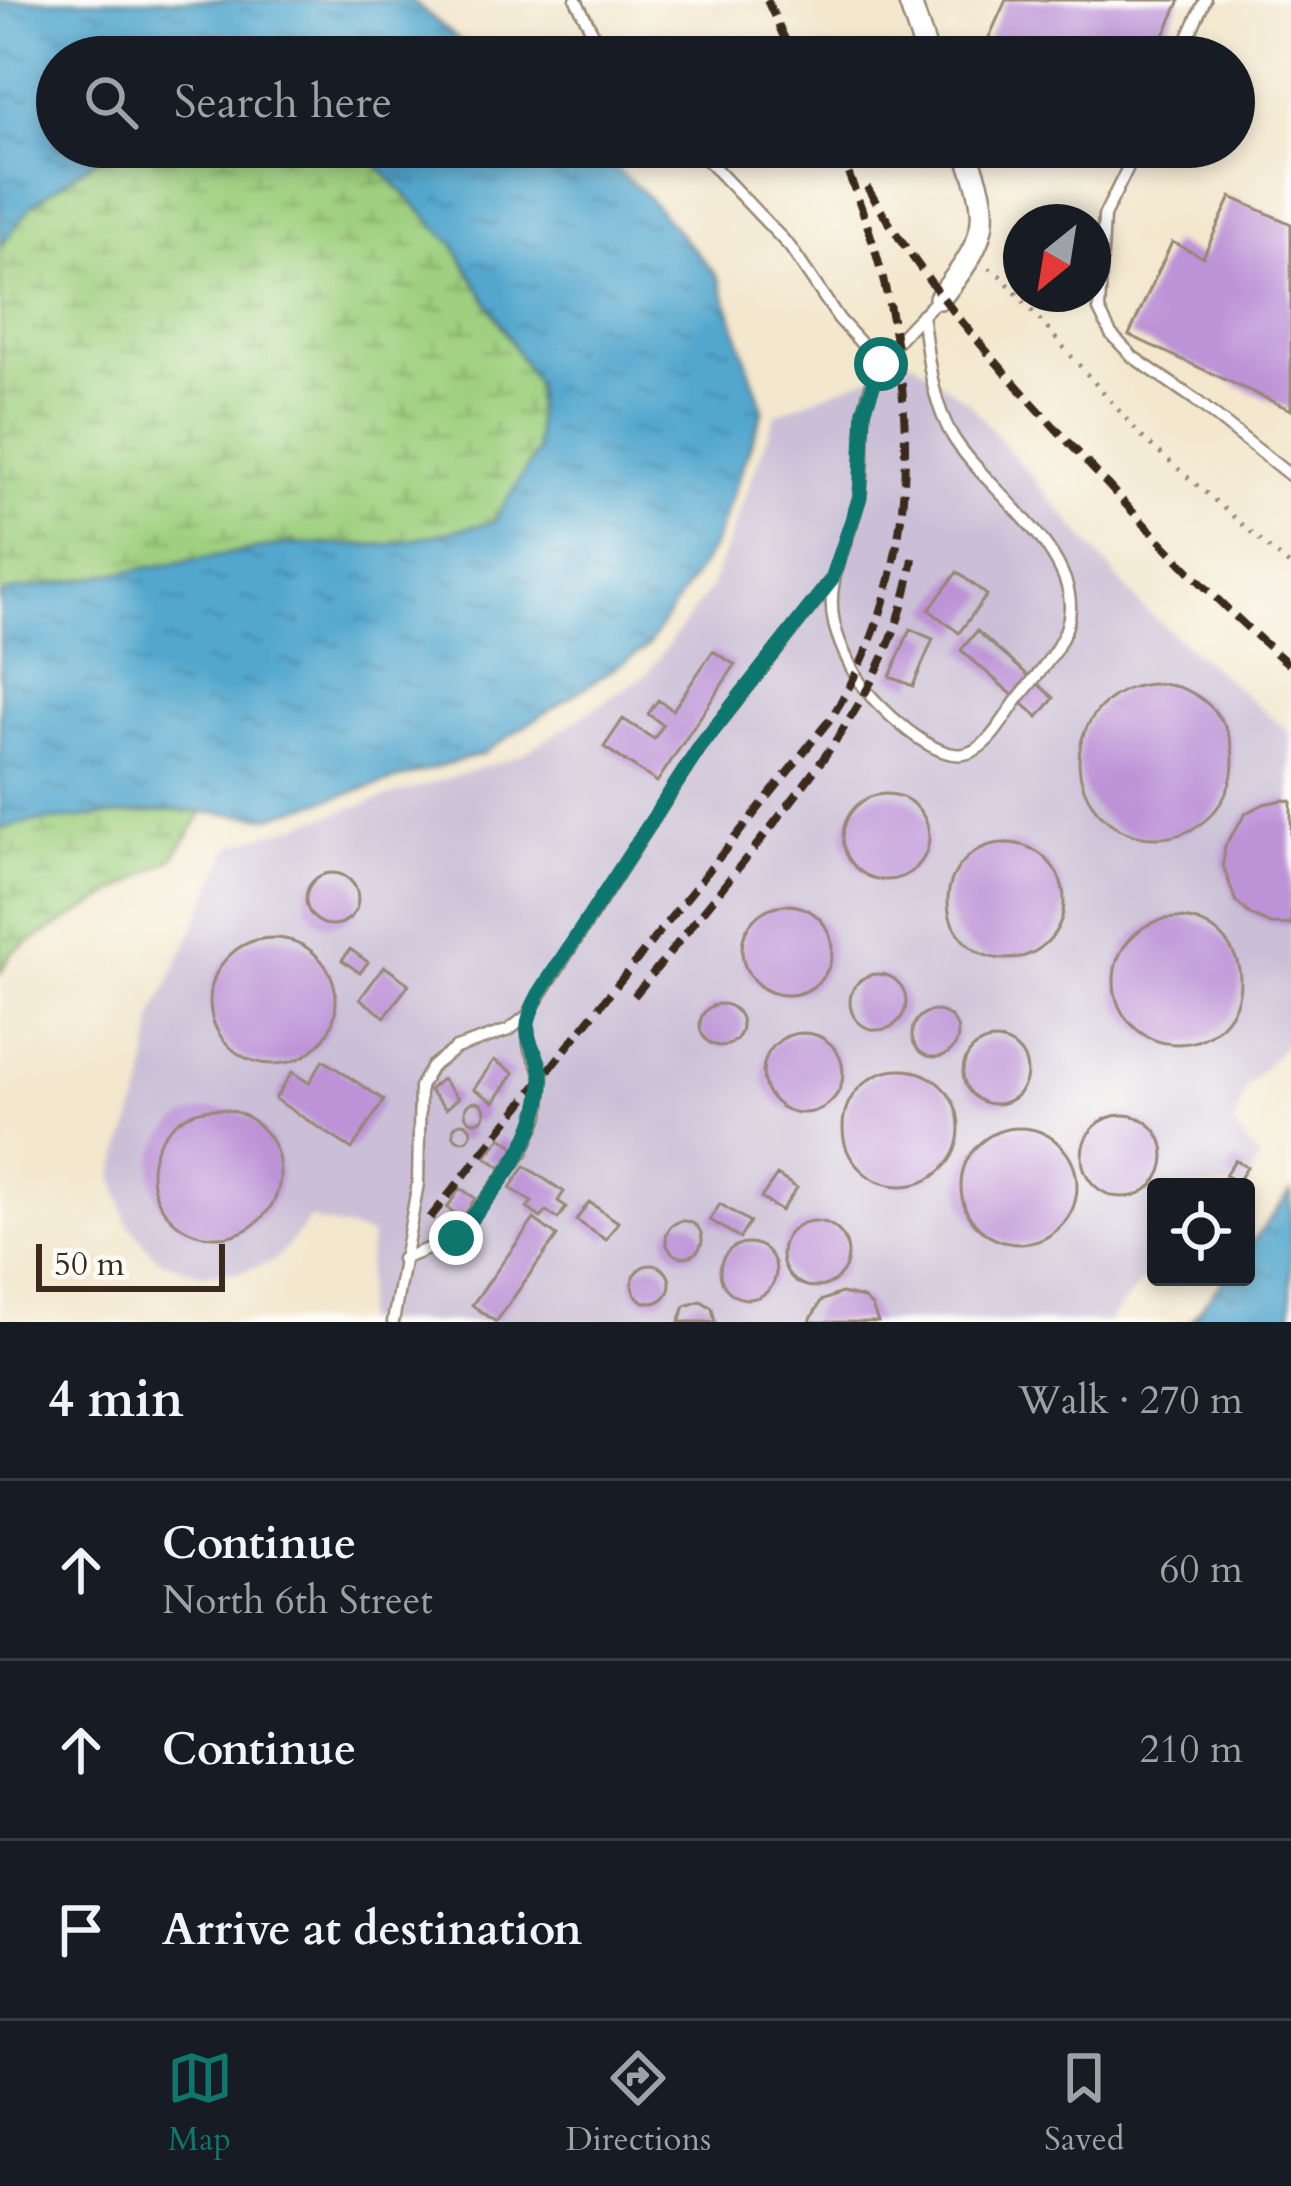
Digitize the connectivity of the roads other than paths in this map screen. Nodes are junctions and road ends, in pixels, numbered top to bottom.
1 (576, 0) edge
2 (909, 0) edge
3 (1205, 0) edge
4 (594, 36) edge
5 (921, 36) edge
6 (1189, 36) edge
7 (715, 168) edge
8 (973, 168) edge
9 (1128, 168) edge
10 (940, 298) joint
11 (922, 314) junction
12 (881, 364) junction
13 (1291, 476) edge
14 (832, 579) junction
15 (527, 1016) junction
16 (402, 1259) junction
17 (393, 1322) edge

1 - 4 lane
2 - 5 street
3 - 6 lane
7 - 12 lane
8 - 10 street
9 - 13 lane
10 - 11 lane
11 - 12 lane
11 - 14 lane
12 - 14 lane
14 - 15 lane
15 - 16 lane
15 - 16 lane
16 - 17 lane

